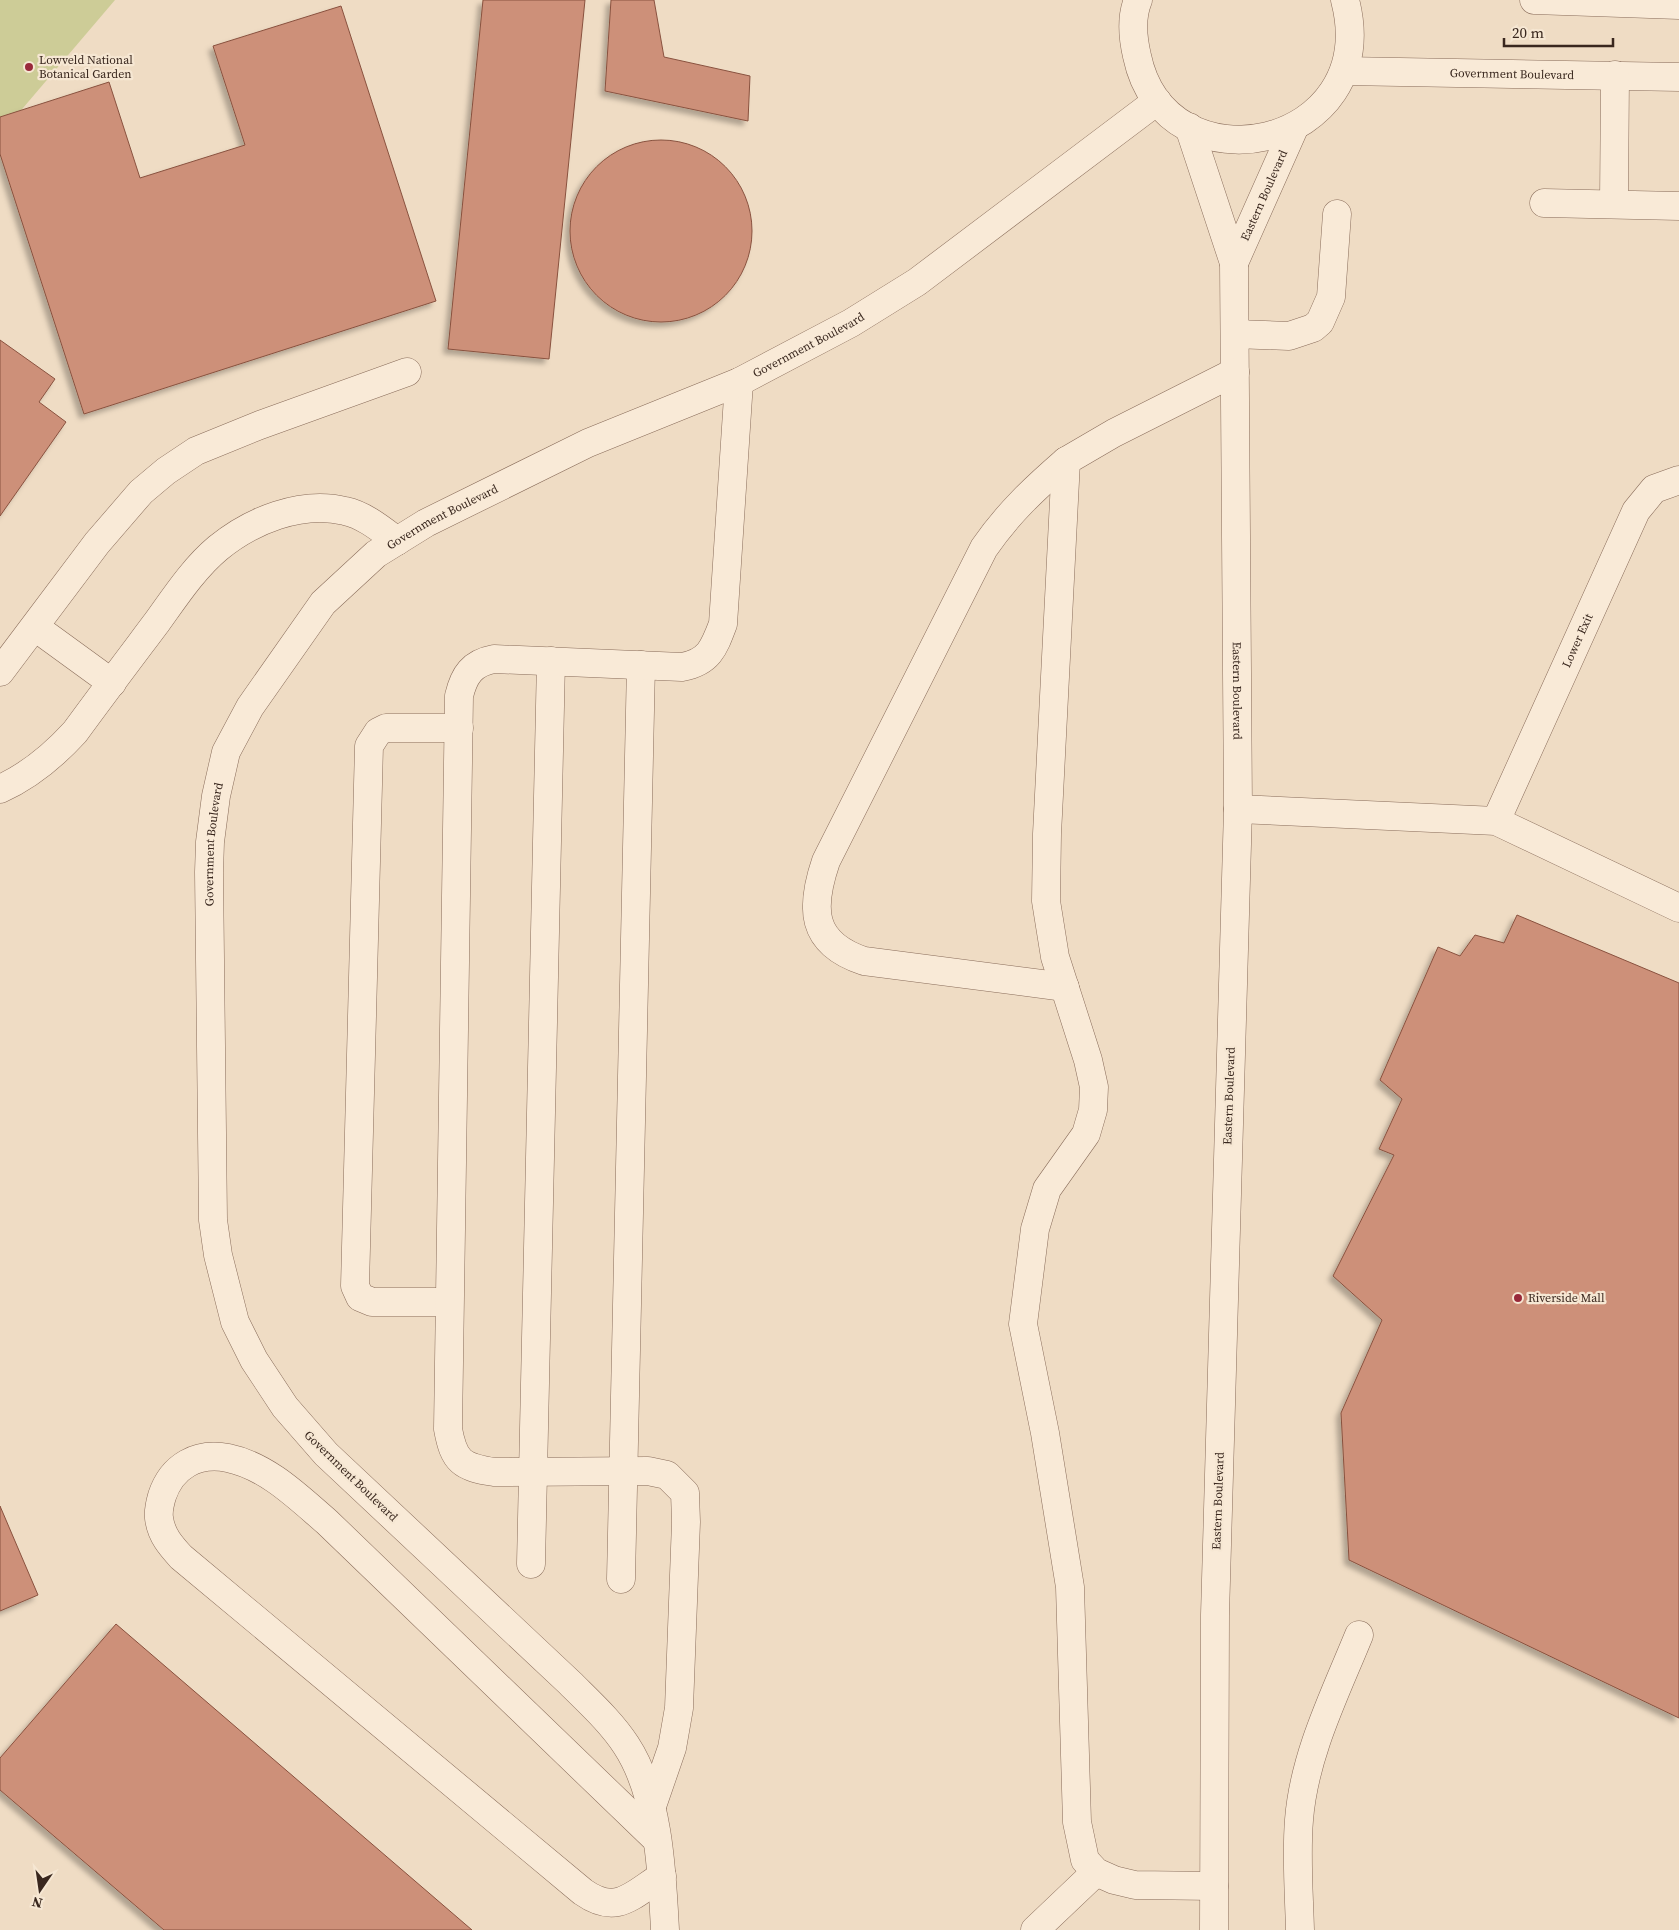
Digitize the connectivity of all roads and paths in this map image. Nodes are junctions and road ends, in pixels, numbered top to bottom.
1 (1138, 0) edge
2 (1345, 0) edge
3 (1534, 0) edge
4 (1679, 5) edge
5 (1344, 71) junction
6 (1615, 75) junction
7 (1679, 77) edge
8 (1157, 100) junction
9 (1189, 127) junction
10 (1294, 128) junction
11 (1544, 203) dead end
12 (1614, 203) junction
13 (1679, 206) edge
14 (1338, 214) dead end
15 (1234, 263) junction
16 (1235, 334) junction
17 (407, 372) dead end
18 (1235, 372) junction
19 (739, 382) junction
20 (1066, 460) junction
21 (1679, 480) edge
22 (397, 541) junction
23 (35, 627) junction
24 (551, 661) junction
25 (641, 665) junction
26 (0, 672) edge
27 (112, 683) junction
28 (459, 728) junction
29 (0, 789) edge
30 (1238, 809) junction
31 (1496, 821) junction
32 (1679, 908) edge
33 (1065, 987) junction
34 (448, 1302) junction
35 (624, 1470) junction
36 (533, 1471) junction
37 (531, 1564) dead end
38 (621, 1579) dead end
39 (1359, 1636) dead end
40 (651, 1809) junction
41 (656, 1839) junction
42 (1096, 1872) junction
43 (662, 1876) junction
44 (1214, 1886) junction
45 (665, 1930) edge
46 (1035, 1930) edge
47 (1214, 1930) edge
48 (1300, 1930) edge

1 - 8 street
2 - 5 street
3 - 4 street
5 - 6 street, Government Boulevard
5 - 10 street
6 - 7 street, Government Boulevard
6 - 12 street
8 - 9 street
8 - 19 street, Government Boulevard
9 - 10 street
9 - 15 street, Eastern Boulevard
10 - 15 street, Eastern Boulevard
11 - 12 street
12 - 13 street
14 - 16 street
15 - 16 street, Eastern Boulevard
16 - 18 street, Eastern Boulevard
17 - 23 street
18 - 20 street
18 - 30 street, Eastern Boulevard
19 - 22 street, Government Boulevard
19 - 25 street
20 - 33 street
20 - 33 street
21 - 31 street, Lower Exit
22 - 27 street
22 - 40 street, Government Boulevard
23 - 26 street
23 - 27 street
24 - 25 street
24 - 28 street
24 - 36 street
25 - 35 street
27 - 29 street
28 - 34 street
28 - 34 street
30 - 31 street
30 - 44 street, Eastern Boulevard
31 - 32 street
33 - 42 street
34 - 36 street
35 - 36 street
35 - 38 street
35 - 40 street
36 - 37 street
39 - 48 street
40 - 41 street, Government Boulevard
41 - 43 street, Government Boulevard
41 - 43 street
42 - 44 street
42 - 46 street
43 - 45 street, Government Boulevard
44 - 47 street, Eastern Boulevard

